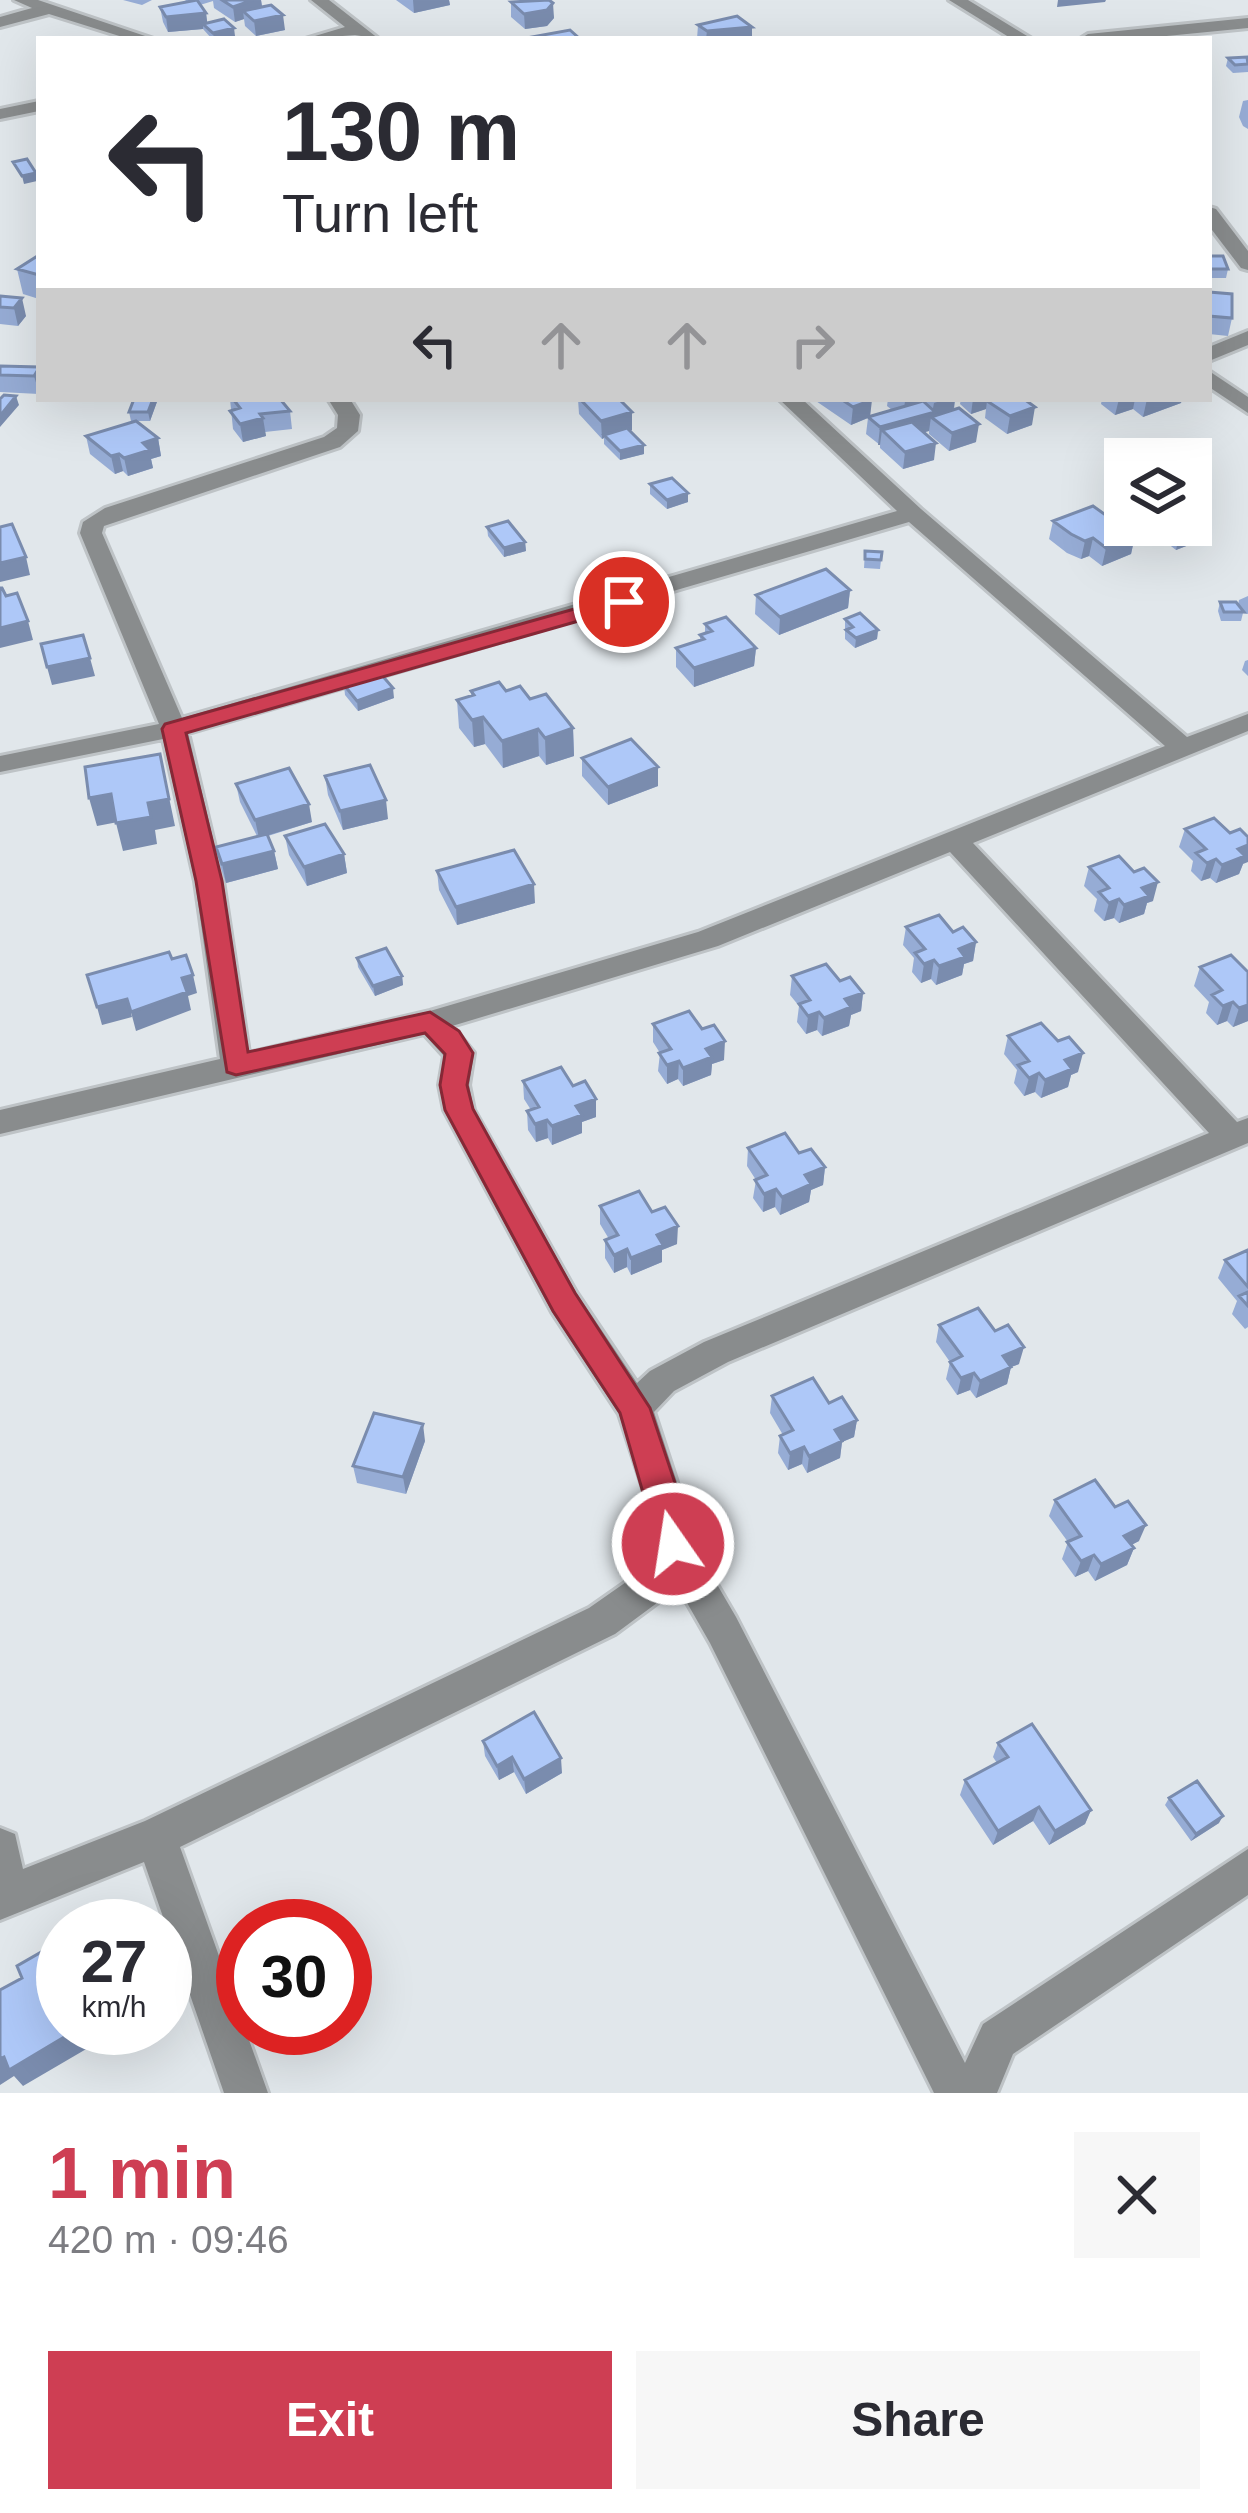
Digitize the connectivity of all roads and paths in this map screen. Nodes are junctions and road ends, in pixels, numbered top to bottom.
1 (22, 0) edge
2 (320, 0) edge
3 (957, 0) edge
4 (44, 10) junction
5 (0, 22) edge
6 (1248, 22) edge
7 (365, 34) edge
8 (135, 36) edge
9 (1019, 36) edge
10 (1116, 36) edge
11 (36, 107) edge
12 (0, 114) edge
13 (1212, 217) edge
14 (1248, 264) edge
15 (1248, 337) edge
16 (1212, 354) edge
17 (1212, 379) edge
18 (341, 402) edge
19 (793, 402) edge
20 (1248, 407) edge
21 (913, 514) junction
22 (1248, 722) edge
23 (173, 729) junction
24 (1182, 747) junction
25 (0, 764) edge
26 (953, 839) junction
27 (430, 1022) junction
28 (236, 1065) junction
29 (0, 1122) edge
30 (1240, 1134) edge
31 (634, 1408) junction
32 (673, 1544) junction
33 (156, 1837) junction
34 (0, 1849) edge
35 (1248, 1870) edge
36 (2, 1898) edge
37 (246, 2093) edge
38 (957, 2093) edge
39 (975, 2093) edge

1 - 4 street
2 - 7 street
3 - 9 street
4 - 5 street
4 - 8 street
6 - 10 street
11 - 12 street
13 - 14 street
15 - 16 street
17 - 20 street
18 - 23 street
19 - 21 street
21 - 23 street
21 - 24 street
22 - 24 street
23 - 25 street
23 - 28 street
24 - 26 street
26 - 27 street
26 - 30 street
27 - 28 street
27 - 31 street
28 - 29 street
30 - 31 street
31 - 32 street
32 - 33 street
32 - 38 street
33 - 36 street
33 - 37 street
34 - 36 street
35 - 39 street

